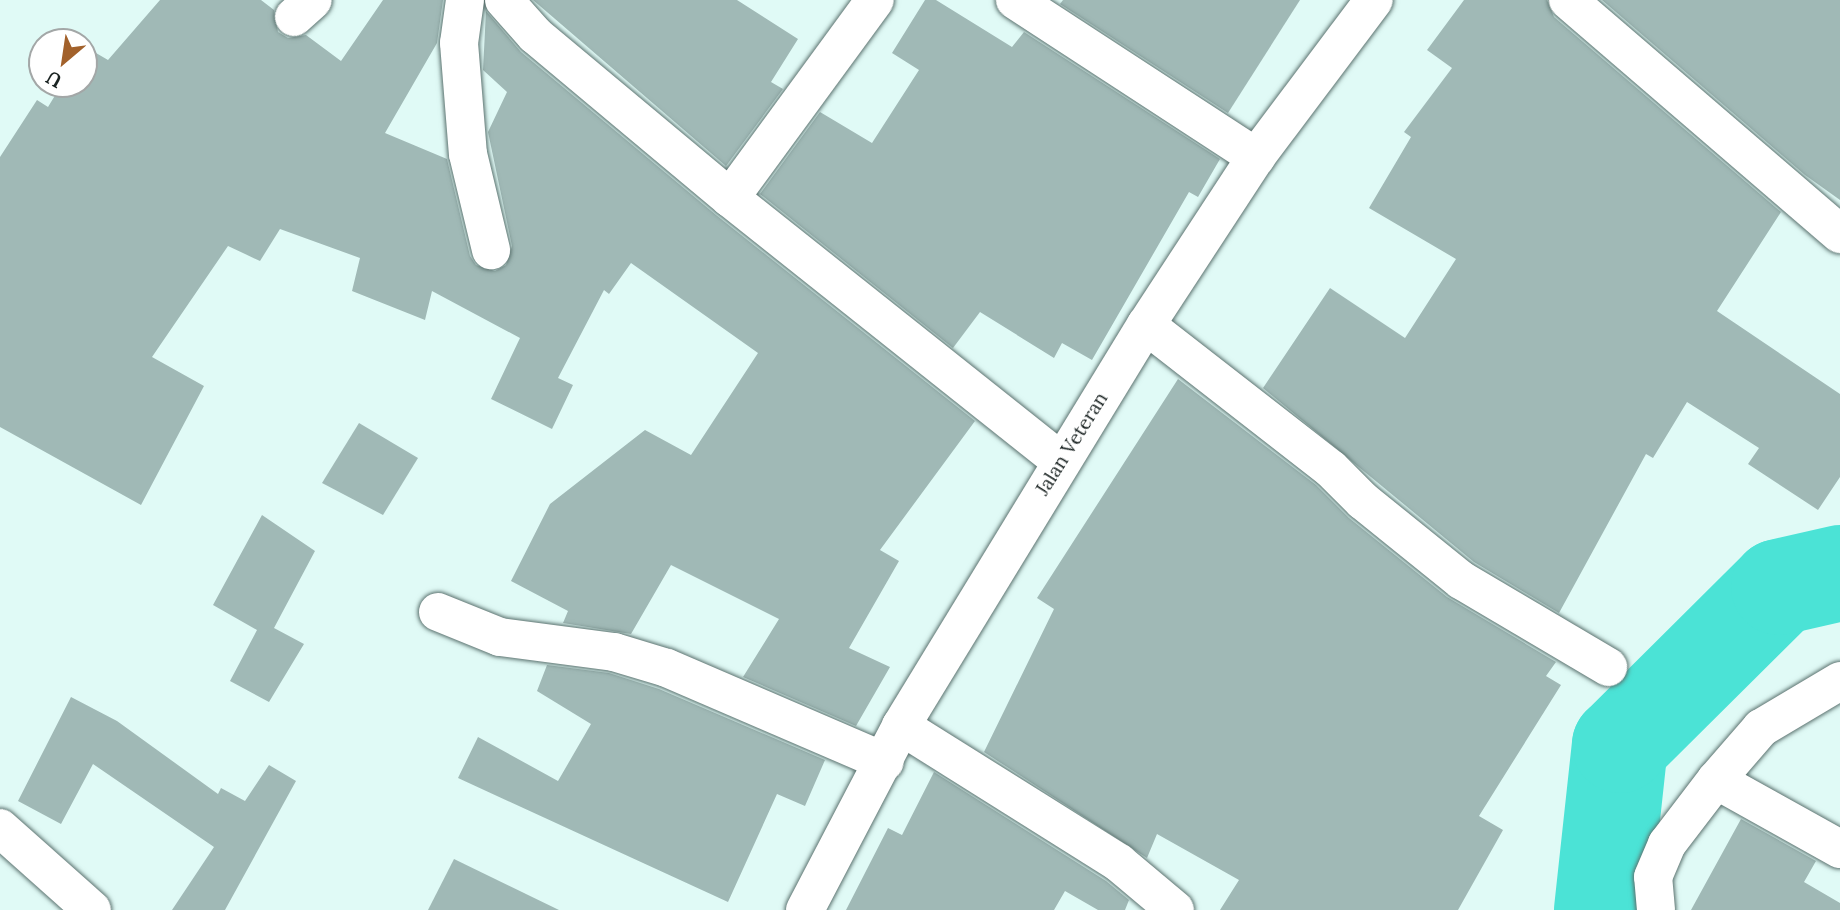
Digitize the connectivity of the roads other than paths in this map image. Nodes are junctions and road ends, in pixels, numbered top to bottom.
1 (465, 0) edge
2 (504, 0) edge
3 (875, 0) edge
4 (1015, 0) edge
5 (1374, 0) edge
6 (1568, 0) edge
7 (1256, 157) junction
8 (730, 198) junction
9 (1840, 234) edge
10 (491, 250) dead end
11 (1146, 325) junction
12 (1061, 461) junction
13 (438, 612) dead end
14 (1608, 667) dead end
15 (1840, 681) edge
16 (901, 726) junction
17 (885, 762) junction
18 (1716, 780) junction
19 (0, 828) edge
20 (1840, 849) edge
21 (92, 910) edge
22 (805, 910) edge
23 (1175, 910) edge
24 (1656, 910) edge

1 - 10 main road
2 - 8 main road
3 - 8 main road
4 - 7 main road
5 - 7 main road, Jalan Veteran
6 - 9 main road
7 - 11 main road, Jalan Veteran
8 - 12 main road
11 - 12 main road, Jalan Veteran
11 - 14 main road
12 - 16 main road, Jalan Veteran
13 - 17 main road
15 - 18 main road
16 - 17 main road, Jalan Veteran
16 - 23 main road
17 - 22 main road, Jalan Veteran
18 - 20 main road
18 - 24 main road
19 - 21 main road

